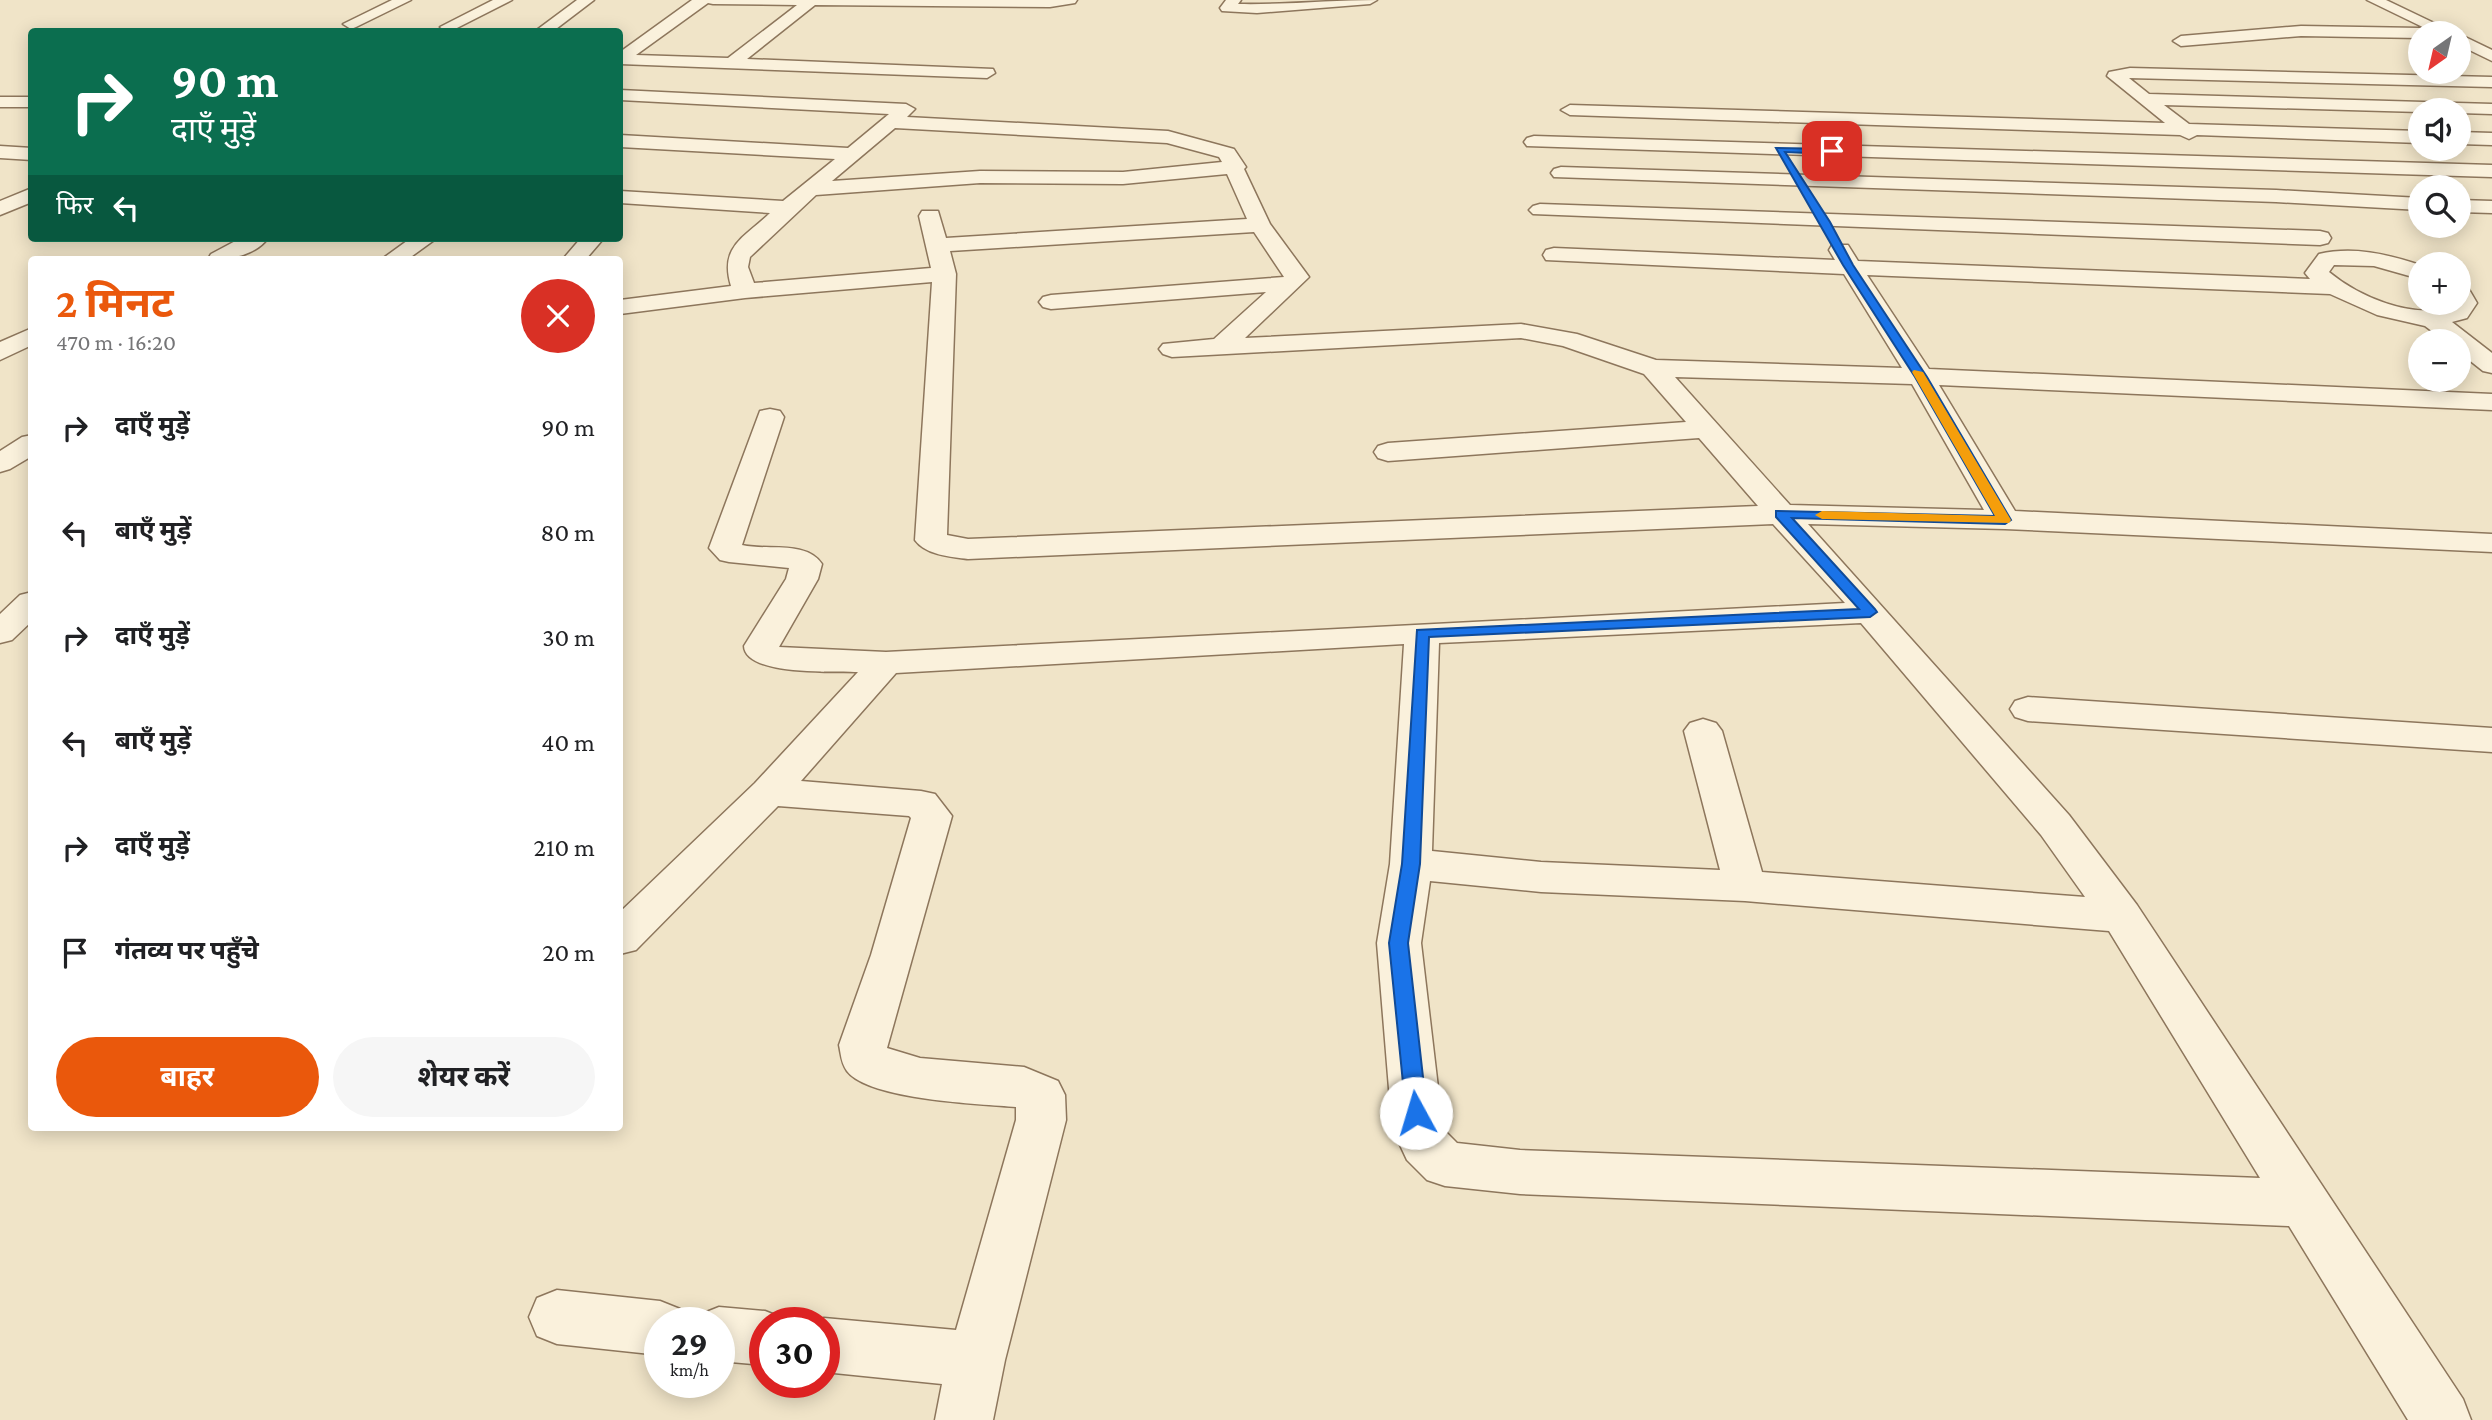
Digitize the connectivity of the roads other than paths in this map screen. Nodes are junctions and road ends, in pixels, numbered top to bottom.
1 (404, 0) edge
2 (505, 0) edge
3 (587, 0) edge
4 (702, 0) edge
5 (712, 0) edge
6 (1070, 0) edge
7 (1234, 0) edge
8 (1370, 0) edge
9 (2374, 0) edge
10 (810, 2) junction
11 (2361, 12) dead end
12 (2402, 13) junction
13 (2420, 21) edge
14 (351, 24) dead end
15 (447, 27) dead end
16 (547, 28) edge
17 (2408, 33) edge
18 (2492, 36) edge
19 (2471, 37) edge
20 (2181, 41) dead end
21 (2471, 44) edge
22 (2492, 56) edge
23 (623, 57) edge
24 (623, 59) edge
25 (733, 62) junction
26 (944, 71) junction
27 (986, 73) dead end
28 (2492, 82) edge
29 (623, 95) edge
30 (640, 96) junction
31 (2143, 99) junction
32 (0, 102) edge
33 (28, 102) edge
34 (910, 105) junction
35 (623, 109) edge
36 (2492, 109) edge
37 (1570, 110) dead end
38 (1755, 116) junction
39 (2185, 130) junction
40 (2408, 137) edge
41 (2471, 138) edge
42 (2492, 139) edge
43 (623, 141) edge
44 (1534, 142) dead end
45 (1779, 150) junction
46 (0, 152) edge
47 (28, 154) edge
48 (851, 154) junction
49 (2228, 163) junction
50 (1236, 167) junction
51 (2492, 171) edge
52 (1561, 173) dead end
53 (1801, 183) junction
54 (810, 189) junction
55 (28, 196) edge
56 (2276, 196) junction
57 (623, 201) edge
58 (2408, 203) edge
59 (2471, 206) edge
60 (2492, 207) edge
61 (788, 208) junction
62 (0, 209) edge
63 (1540, 210) dead end
64 (1825, 222) junction
65 (1260, 225) junction
66 (2320, 238) junction
67 (248, 242) edge
68 (420, 242) edge
69 (589, 242) edge
70 (1554, 255) dead end
71 (2347, 255) junction
72 (224, 256) edge
73 (398, 256) edge
74 (577, 256) edge
75 (1848, 265) junction
76 (2408, 268) edge
77 (944, 274) junction
78 (1291, 283) junction
79 (2331, 287) junction
80 (745, 291) junction
81 (1051, 302) dead end
82 (623, 307) edge
83 (2449, 315) edge
84 (2432, 319) junction
85 (28, 337) edge
86 (1221, 346) junction
87 (1172, 349) dead end
88 (0, 352) edge
89 (2492, 365) edge
90 (1653, 368) junction
91 (1921, 377) junction
92 (2492, 402) edge
93 (770, 417) dead end
94 (1707, 429) junction
95 (28, 446) edge
96 (1388, 452) dead end
97 (0, 463) edge
98 (0, 472) edge
99 (28, 472) edge
100 (1781, 514) junction
101 (2005, 520) junction
102 (2492, 543) edge
103 (28, 606) edge
104 (1870, 612) junction
105 (0, 633) edge
106 (1422, 633) junction
107 (886, 663) junction
108 (2028, 709) dead end
109 (1703, 731) dead end
110 (2492, 740) edge
111 (769, 792) junction
112 (1411, 864) junction
113 (1745, 886) junction
114 (2122, 916) junction
115 (623, 935) edge
116 (2305, 1203) junction
117 (557, 1317) dead end
118 (644, 1326) edge
119 (840, 1347) edge
120 (976, 1360) junction
121 (964, 1420) edge
122 (2442, 1420) edge

1 - 14 street
2 - 15 street
3 - 16 street
4 - 23 street
5 - 10 street
6 - 10 street
7 - 8 street
9 - 12 street
10 - 25 street
11 - 12 street
12 - 13 street
17 - 20 street
18 - 19 street
21 - 22 street
24 - 25 street
25 - 26 street
26 - 27 street
26 - 34 street
28 - 31 street
29 - 30 street
30 - 34 street
30 - 35 street
31 - 36 street
31 - 39 street
32 - 33 street
34 - 48 street
34 - 50 street
37 - 38 street
38 - 39 street
38 - 45 street
39 - 40 street
39 - 49 street
41 - 42 street
43 - 48 street
44 - 45 street
45 - 49 street
45 - 53 street
46 - 47 street
48 - 54 street
49 - 51 street
49 - 56 street
50 - 54 street
50 - 65 street
52 - 53 street
53 - 56 street
53 - 64 street
54 - 61 street
55 - 62 street
56 - 58 street
56 - 66 street
57 - 61 street
59 - 60 street
61 - 80 street
63 - 64 street
64 - 66 street
64 - 75 street
65 - 77 street
65 - 78 street
66 - 71 street
67 - 72 street
68 - 73 street
69 - 74 street
70 - 75 street
71 - 76 street
71 - 79 street
75 - 79 street
75 - 91 street
77 - 80 street
77 - 100 street
78 - 81 street
78 - 86 street
79 - 84 street
80 - 82 street
83 - 84 street
84 - 89 street
85 - 88 street
86 - 87 street
86 - 90 street
90 - 91 street
90 - 94 street
91 - 92 street
91 - 101 street
93 - 107 street
94 - 96 street
94 - 100 street
95 - 97 street
98 - 99 street
100 - 101 street
100 - 104 street
101 - 102 street
103 - 105 street
104 - 106 street
104 - 114 street
106 - 107 street
106 - 112 street
107 - 111 street
108 - 110 street
109 - 113 street
111 - 115 street
111 - 120 street
112 - 113 street
112 - 116 street
113 - 114 street
114 - 116 street
116 - 122 street
117 - 118 street
119 - 120 street
120 - 121 street

